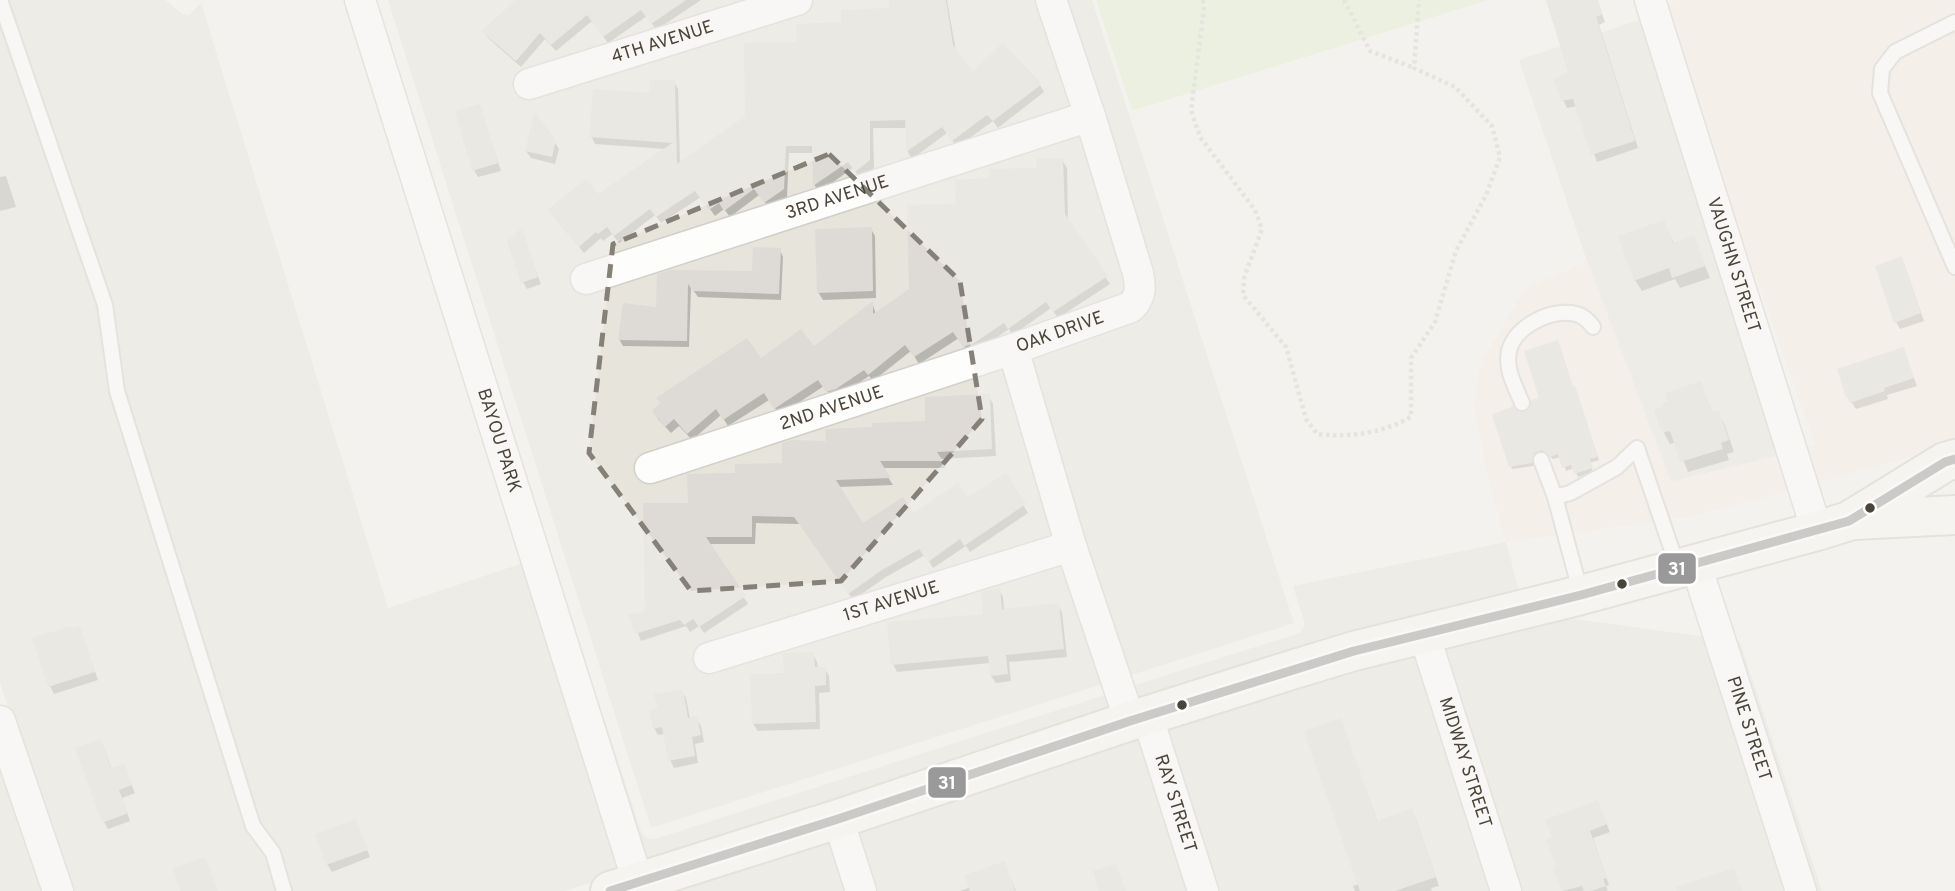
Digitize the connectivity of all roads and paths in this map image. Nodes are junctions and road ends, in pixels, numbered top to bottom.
1 (0, 0) edge
2 (360, 0) edge
3 (797, 0) edge
4 (1051, 0) edge
5 (1203, 0) edge
6 (1344, 0) edge
7 (1419, 0) edge
8 (1650, 0) edge
9 (1955, 22) edge
10 (1414, 68) junction
11 (529, 84) dead end
12 (1090, 116) junction
13 (1955, 267) edge
14 (586, 279) dead end
15 (1593, 327) dead end
16 (1013, 349) junction
17 (1522, 403) dead end
18 (1955, 459) edge
19 (1541, 460) dead end
20 (650, 468) dead end
21 (1555, 497) junction
22 (1955, 515) edge
23 (1833, 526) junction
24 (1072, 546) junction
25 (1687, 567) junction
26 (1581, 595) junction
27 (1423, 634) junction
28 (709, 658) dead end
29 (1138, 718) junction
30 (0, 721) edge
31 (838, 819) junction
32 (624, 886) edge
33 (58, 891) edge
34 (284, 891) edge
35 (861, 891) edge
36 (1203, 891) edge
37 (1506, 891) edge
38 (1801, 891) edge

1 - 34 lane
2 - 32 street, BAYOU PARK
3 - 11 street, 4TH AVENUE
4 - 12 street, OAK DRIVE
5 - 10 path
6 - 10 path
7 - 10 path
8 - 23 street, VAUGHN STREET
9 - 13 lane
12 - 14 street, 3RD AVENUE
12 - 16 street, OAK DRIVE
15 - 17 lane
16 - 20 street, 2ND AVENUE
16 - 24 street, OAK DRIVE
18 - 23 main road
19 - 21 lane
21 - 25 lane
21 - 26 lane
22 - 23 main road
23 - 25 main road
24 - 28 street, 1ST AVENUE
24 - 29 street, OAK DRIVE
25 - 26 main road
25 - 38 street, PINE STREET
26 - 27 main road
27 - 29 main road
27 - 37 street, MIDWAY STREET
29 - 31 main road
29 - 36 street, RAY STREET
30 - 33 street
31 - 32 main road
31 - 35 street

